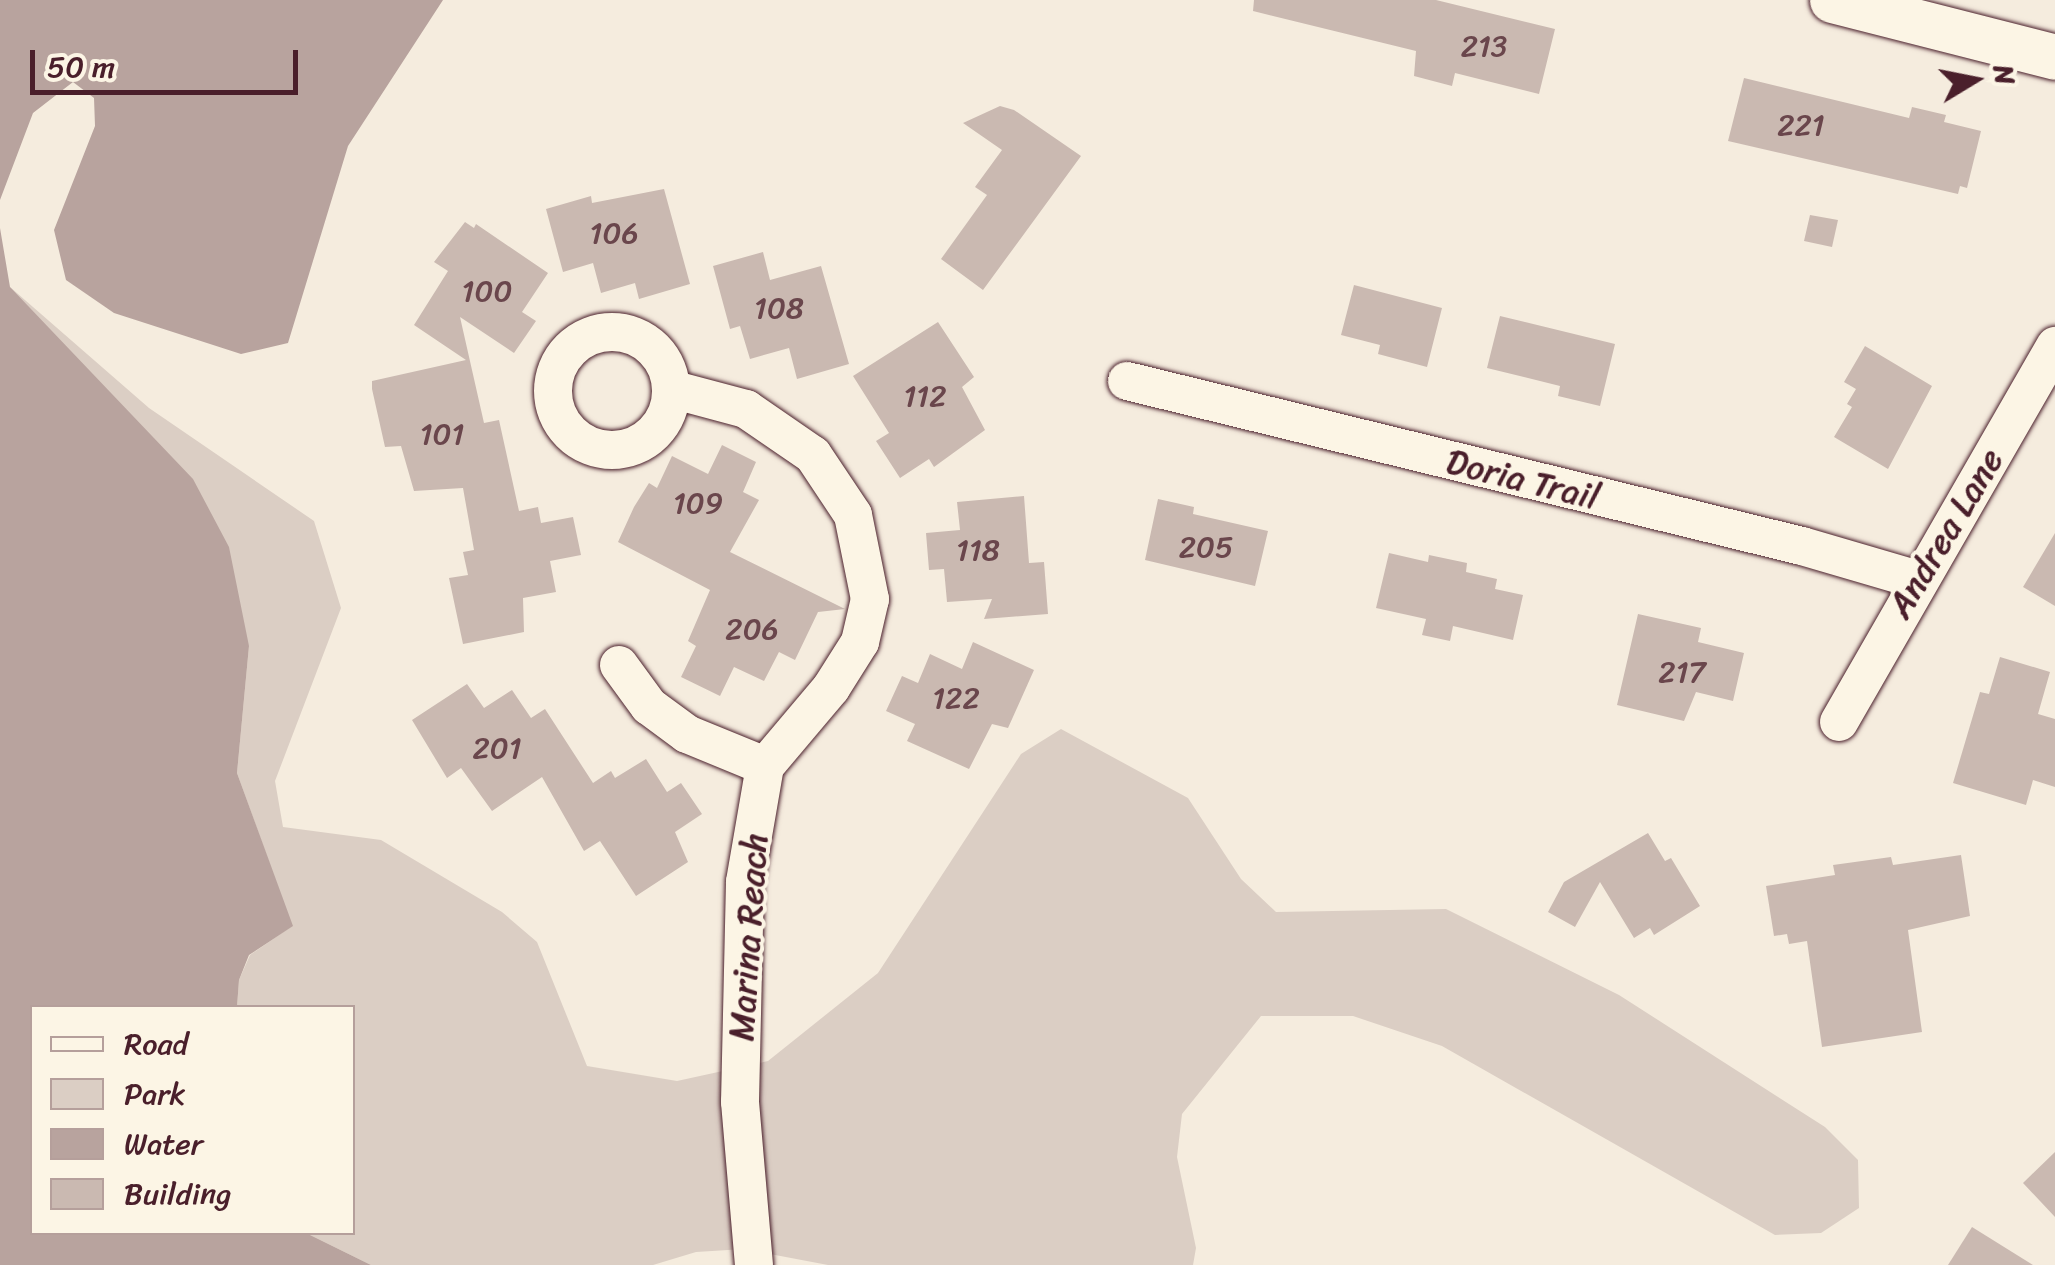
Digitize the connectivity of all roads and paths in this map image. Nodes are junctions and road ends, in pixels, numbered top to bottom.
1 (1832, 0) edge
2 (2055, 57) edge
3 (2055, 346) edge
4 (1128, 381) dead end
5 (672, 389) dead end
6 (1918, 580) junction
7 (618, 665) dead end
8 (1838, 722) dead end
9 (765, 766) junction
10 (754, 1265) edge

1 - 2 street
3 - 6 street, Andrea Lane
4 - 6 street, Doria Trail
5 - 9 street, Marina Reach
6 - 8 street, Andrea Lane
7 - 9 street
9 - 10 street, Marina Reach

